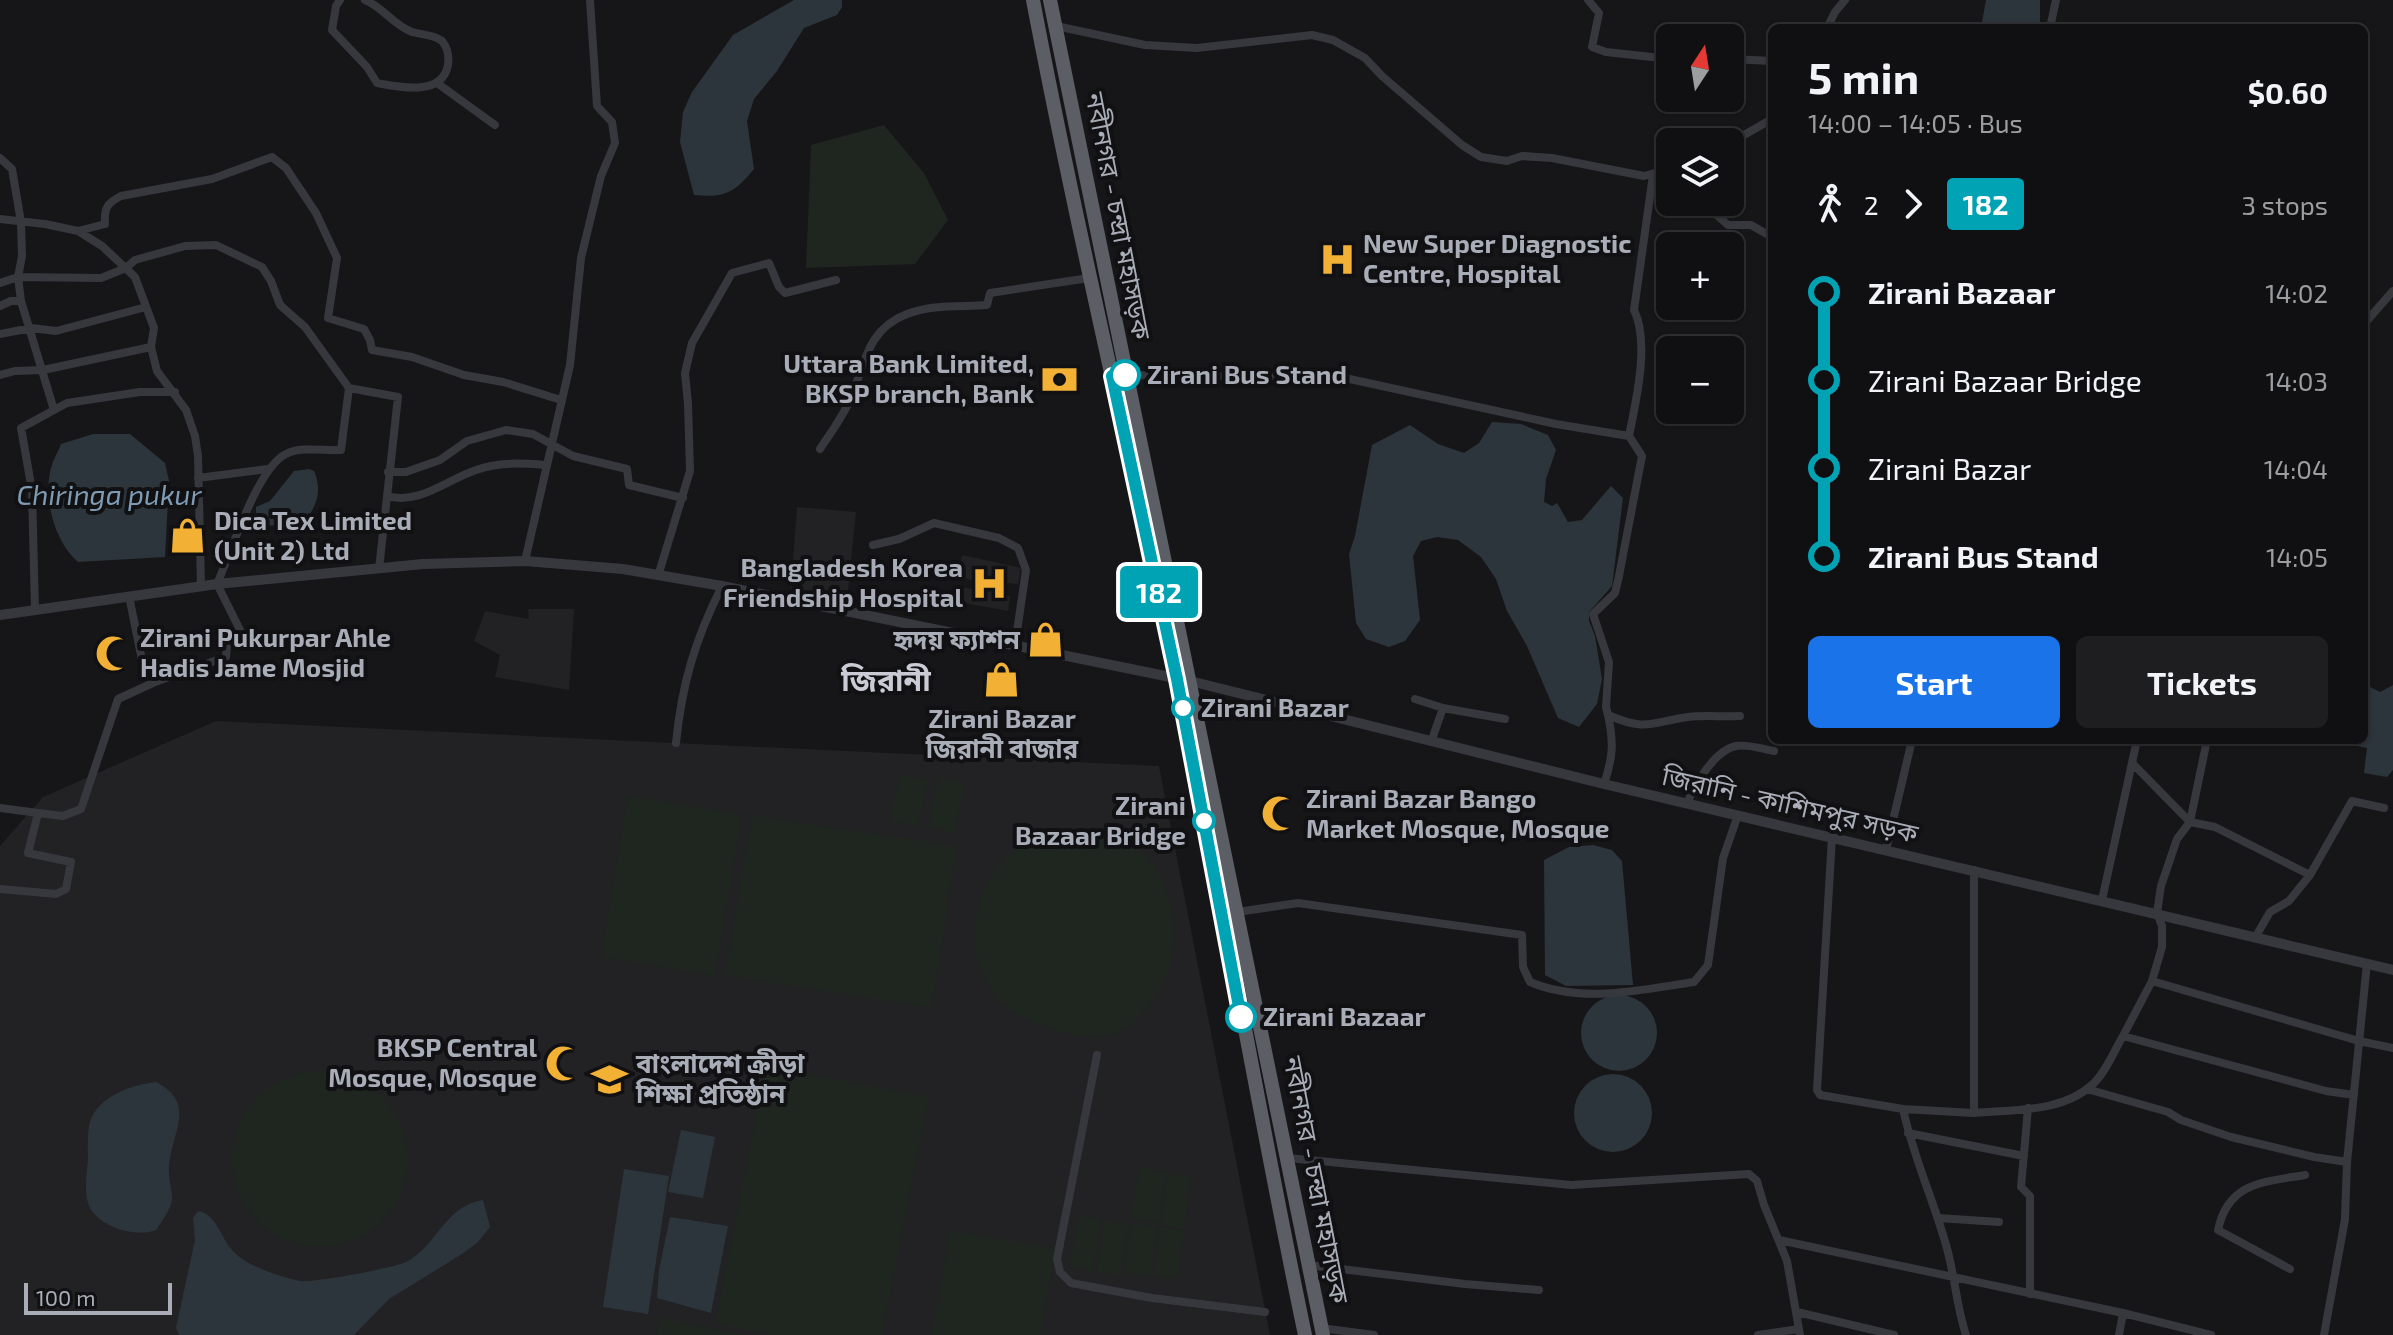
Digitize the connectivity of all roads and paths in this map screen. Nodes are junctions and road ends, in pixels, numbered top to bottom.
1 (340, 0) edge
2 (365, 0) edge
3 (590, 0) edge
4 (1033, 0) edge
5 (1050, 0) edge
6 (1588, 0) edge
7 (1845, 0) edge
8 (2056, 0) edge
9 (1829, 24) edge
10 (2051, 24) edge
11 (1055, 26) junction
12 (1656, 57) edge
13 (1744, 60) edge
14 (1768, 61) edge
15 (437, 83) junction
16 (1768, 121) edge
17 (495, 125) dead end
18 (1744, 135) edge
19 (0, 158) edge
20 (1656, 174) edge
21 (1653, 175) junction
22 (1718, 216) edge
23 (0, 219) edge
24 (21, 222) junction
25 (78, 231) junction
26 (1768, 235) edge
27 (126, 268) junction
28 (18, 277) junction
29 (1089, 278) junction
30 (836, 280) dead end
31 (0, 283) edge
32 (2393, 291) edge
33 (21, 301) junction
34 (0, 306) edge
35 (146, 307) junction
36 (2368, 319) edge
37 (31, 328) junction
38 (0, 334) edge
39 (151, 347) junction
40 (43, 370) junction
41 (0, 375) edge
42 (1119, 375) junction
43 (349, 388) junction
44 (175, 392) junction
45 (561, 400) junction
46 (54, 410) junction
47 (1629, 436) junction
48 (550, 444) junction
49 (820, 449) dead end
50 (545, 465) junction
51 (268, 469) junction
52 (388, 472) junction
53 (198, 478) junction
54 (387, 496) junction
55 (683, 498) junction
56 (873, 545) dead end
57 (525, 561) junction
58 (379, 569) junction
59 (658, 576) junction
60 (217, 584) junction
61 (201, 586) junction
62 (722, 586) junction
63 (129, 596) junction
64 (35, 610) junction
65 (0, 615) edge
66 (1015, 645) junction
67 (1184, 680) junction
68 (155, 682) junction
69 (1415, 699) dead end
70 (1443, 708) junction
71 (1608, 715) junction
72 (1740, 716) dead end
73 (1505, 719) dead end
74 (1431, 742) junction
75 (676, 743) dead end
76 (1911, 744) edge
77 (2136, 744) edge
78 (2206, 744) edge
79 (1774, 751) dead end
80 (2132, 763) junction
81 (1604, 784) junction
82 (1687, 804) junction
83 (0, 808) edge
84 (2384, 808) dead end
85 (38, 813) junction
86 (1738, 815) junction
87 (2190, 822) junction
88 (1832, 837) junction
89 (1886, 850) junction
90 (1974, 870) junction
91 (2310, 875) junction
92 (0, 889) edge
93 (2102, 900) junction
94 (1237, 912) junction
95 (2157, 913) junction
96 (2256, 936) junction
97 (2367, 963) junction
98 (2393, 970) edge
99 (2152, 981) junction
100 (2123, 1036) junction
101 (2359, 1041) junction
102 (2393, 1048) edge
103 (1097, 1055) dead end
104 (2087, 1089) junction
105 (2354, 1095) junction
106 (2028, 1108) junction
107 (1903, 1109) junction
108 (1974, 1113) junction
109 (1908, 1133) junction
110 (2024, 1156) junction
111 (1288, 1158) junction
112 (2347, 1162) junction
113 (2305, 1175) dead end
114 (1938, 1218) junction
115 (1999, 1222) dead end
116 (1779, 1240) junction
117 (1307, 1265) junction
118 (2290, 1269) dead end
119 (1956, 1278) junction
120 (1539, 1290) dead end
121 (2030, 1294) junction
122 (1265, 1312) dead end
123 (1797, 1312) junction
124 (2123, 1313) junction
125 (1322, 1332) edge
126 (1800, 1332) edge
127 (2199, 1333) edge
128 (1305, 1335) edge
129 (1374, 1335) edge
130 (1758, 1335) edge
131 (1894, 1335) edge
132 (1966, 1335) edge
133 (2119, 1335) edge
134 (2211, 1335) edge
135 (2324, 1335) edge

1 - 15 street
2 - 15 street
3 - 45 street
4 - 29 highway, নবীনগর - চন্দ্রা মহাসড়ক
5 - 11 highway, নবীনগর - চন্দ্রা মহাসড়ক
6 - 12 street
7 - 9 street
8 - 10 street
11 - 21 street
11 - 42 highway, নবীনগর - চন্দ্রা মহাসড়ক
13 - 14 street
15 - 17 street
16 - 18 street
19 - 24 street
20 - 21 street
21 - 47 street
22 - 26 street
23 - 24 street
24 - 25 street
24 - 28 street
25 - 27 street
25 - 45 street
27 - 28 street
27 - 35 street
27 - 43 street
28 - 31 street
28 - 33 street
29 - 42 highway, নবীনগর - চন্দ্রা মহাসড়ক
29 - 49 street
30 - 55 street
32 - 36 street
33 - 34 street
33 - 37 street
35 - 37 street
35 - 39 street
37 - 38 street
37 - 40 street
39 - 40 street
39 - 44 street
40 - 41 street
40 - 46 street
42 - 47 street
42 - 67 highway, নবীনগর - চন্দ্রা মহাসড়ক
43 - 51 street
43 - 52 street
44 - 46 street
44 - 53 street
45 - 48 street
46 - 64 street
47 - 71 street
48 - 50 street
48 - 52 street
48 - 55 street
50 - 54 street
50 - 57 street
51 - 53 street
51 - 60 street
52 - 54 street
53 - 61 street
54 - 58 street
55 - 59 street
56 - 66 street
57 - 58 street, জিরানি - কাশিমপুর সড়ক
57 - 59 street, জিরানি - কাশিমপুর সড়ক
58 - 60 street, জিরানি - কাশিমপুর সড়ক
59 - 62 street, জিরানি - কাশিমপুর সড়ক
60 - 61 street, জিরানি - কাশিমপুর সড়ক
60 - 68 street
61 - 63 street, জিরানি - কাশিমপুর সড়ক
62 - 66 street, জিরানি - কাশিমপুর সড়ক
62 - 75 street
63 - 64 street, জিরানি - কাশিমপুর সড়ক
63 - 68 street
64 - 65 street, জিরানি - কাশিমপুর সড়ক
66 - 67 street, জিরানি - কাশিমপুর সড়ক
67 - 74 street, জিরানি - কাশিমপুর সড়ক
67 - 94 highway, নবীনগর - চন্দ্রা মহাসড়ক
67 - 128 highway, নবীনগর - চন্দ্রা মহাসড়ক
68 - 85 street
69 - 70 street
70 - 73 street
70 - 74 street
71 - 72 street
71 - 81 street
74 - 81 street, জিরানি - কাশিমপুর সড়ক
76 - 89 street
77 - 80 street
78 - 87 street
79 - 82 street
80 - 87 street
80 - 93 street
81 - 82 street, জিরানি - কাশিমপুর সড়ক
82 - 86 street, জিরানি - কাশিমপুর সড়ক
83 - 85 street
84 - 91 street
85 - 92 street
86 - 88 street, জিরানি - কাশিমপুর সড়ক
86 - 94 street
87 - 91 street
87 - 95 street
88 - 89 street, জিরানি - কাশিমপুর সড়ক
88 - 107 street
89 - 90 street, জিরানি - কাশিমপুর সড়ক
90 - 93 street, জিরানি - কাশিমপুর সড়ক
90 - 108 street
91 - 96 street
93 - 95 street, জিরানি - কাশিমপুর সড়ক
94 - 111 highway, নবীনগর - চন্দ্রা মহাসড়ক
95 - 96 street, জিরানি - কাশিমপুর সড়ক
95 - 99 street
96 - 97 street, জিরানি - কাশিমপুর সড়ক
97 - 98 street, জিরানি - কাশিমপুর সড়ক
97 - 101 street
99 - 100 street
99 - 101 street
100 - 104 street
100 - 105 street
101 - 102 street
101 - 105 street
103 - 122 street
104 - 106 street
104 - 112 street
105 - 112 street
106 - 108 street
106 - 110 street
107 - 108 street
107 - 109 street
109 - 110 street
109 - 114 street
110 - 121 street
111 - 116 street
111 - 117 highway, নবীনগর - চন্দ্রা মহাসড়ক
112 - 135 street
113 - 118 street
114 - 115 street
114 - 119 street
116 - 119 street
116 - 123 street
117 - 120 street
117 - 125 highway, নবীনগর - চন্দ্রা মহাসড়ক
119 - 121 street
119 - 132 street
121 - 124 street
123 - 126 street
123 - 131 street
124 - 127 street
124 - 133 street
125 - 129 street
126 - 130 street
127 - 134 street

